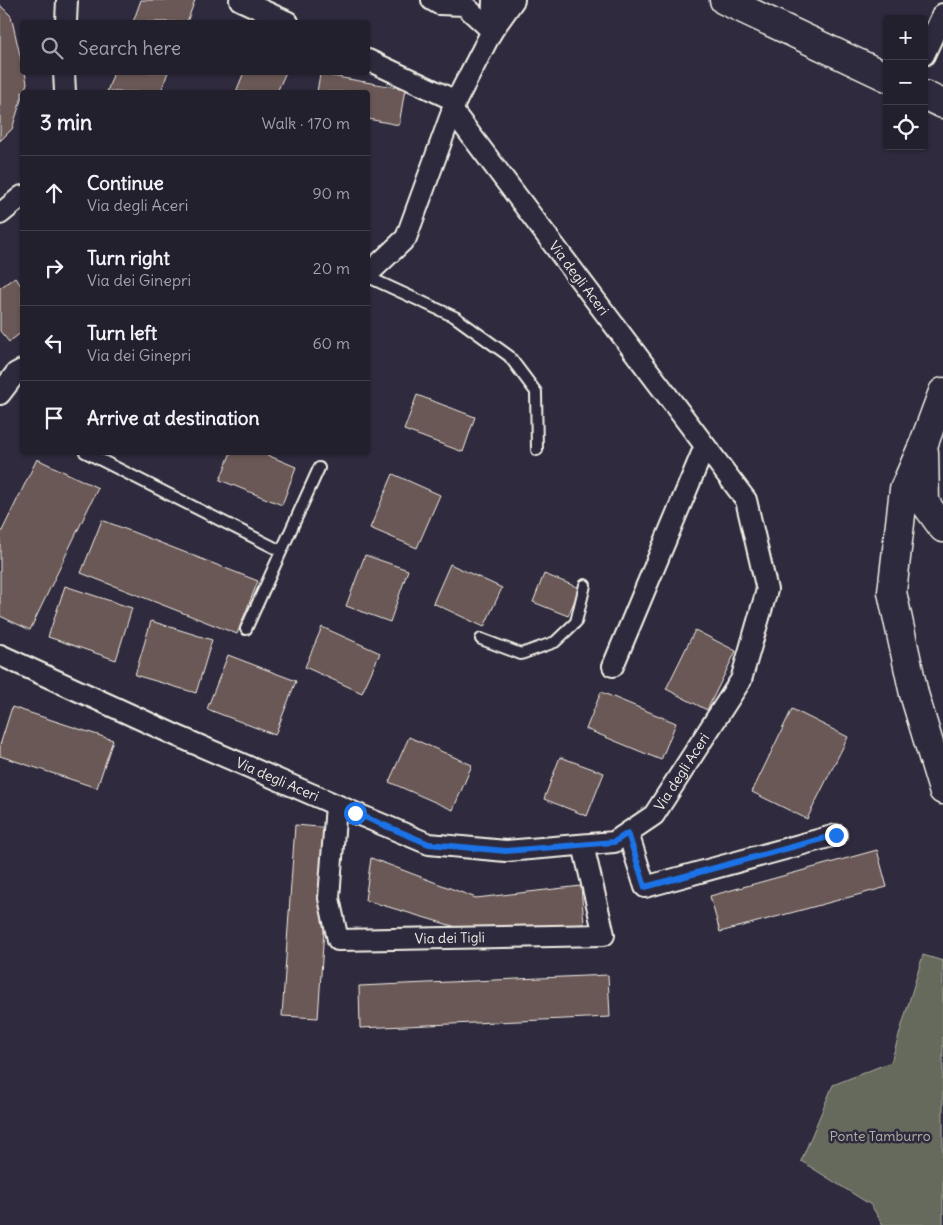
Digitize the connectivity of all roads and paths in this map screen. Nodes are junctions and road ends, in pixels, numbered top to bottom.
1 (67, 0) edge
2 (240, 0) edge
3 (432, 0) edge
4 (493, 0) edge
5 (514, 0) edge
6 (724, 0) edge
7 (943, 14) edge
8 (66, 20) edge
9 (284, 20) edge
10 (492, 31) junction
11 (928, 46) edge
12 (370, 61) edge
13 (64, 75) edge
14 (883, 75) edge
15 (65, 90) edge
16 (928, 97) edge
17 (943, 104) edge
18 (454, 106) junction
19 (20, 198) edge
20 (0, 214) edge
21 (370, 273) edge
22 (370, 276) edge
23 (20, 375) edge
24 (943, 392) edge
25 (0, 394) edge
26 (924, 443) junction
27 (705, 446) junction
28 (537, 450) dead end
29 (91, 455) edge
30 (319, 468) dead end
31 (943, 528) edge
32 (281, 551) junction
33 (585, 585) dead end
34 (246, 629) dead end
35 (481, 639) dead end
36 (0, 655) edge
37 (614, 666) dead end
38 (943, 790) edge
39 (336, 805) junction
40 (628, 833) junction
41 (836, 835) dead end
42 (584, 845) junction

1 - 8 street
2 - 9 street
3 - 10 street
4 - 10 street
5 - 10 street
6 - 14 main road
7 - 11 street
10 - 18 street
12 - 18 street
13 - 15 street
16 - 17 main road
18 - 21 street
18 - 27 street, Via degli Aceri
19 - 20 street
22 - 28 lane
23 - 25 street
24 - 26 main road
26 - 31 main road
26 - 38 main road
27 - 37 street
27 - 40 street, Via degli Aceri
29 - 32 lane
30 - 32 lane
32 - 34 lane
33 - 35 lane
36 - 39 street, Via degli Aceri
39 - 42 street, Via degli Aceri
39 - 42 street, Via dei Tigli
40 - 41 street
40 - 42 street, Via degli Aceri

